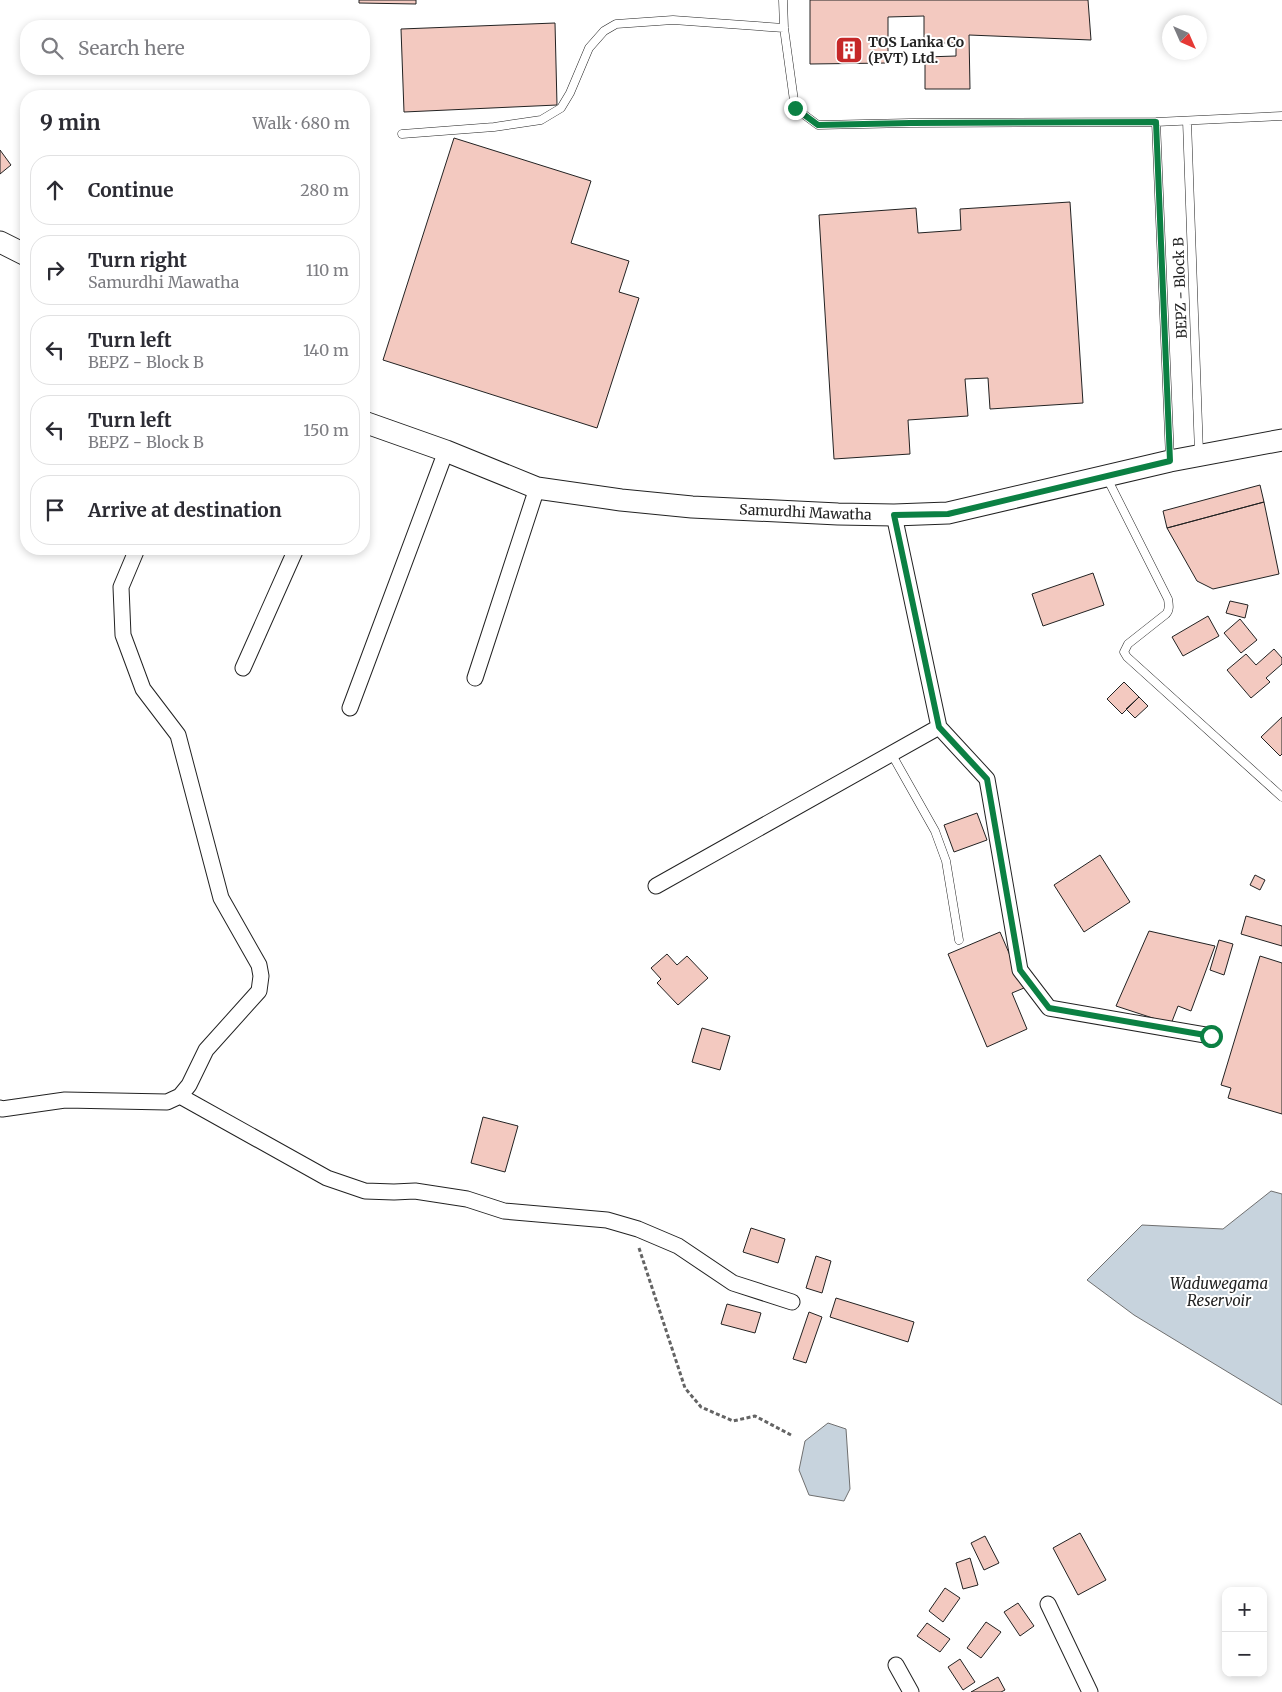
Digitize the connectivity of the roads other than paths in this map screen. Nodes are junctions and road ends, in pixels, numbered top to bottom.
1 (783, 0) edge
2 (784, 28) junction
3 (1282, 116) edge
4 (1186, 120) junction
5 (1156, 122) junction
6 (402, 134) dead end
7 (0, 242) edge
8 (20, 253) edge
9 (370, 424) edge
10 (1282, 440) edge
11 (446, 451) junction
12 (1199, 455) junction
13 (1170, 461) junction
14 (1106, 476) junction
15 (537, 488) junction
16 (894, 515) junction
17 (134, 555) edge
18 (293, 555) edge
19 (243, 668) dead end
20 (475, 678) dead end
21 (350, 708) dead end
22 (939, 727) junction
23 (891, 753) junction
24 (1282, 797) edge
25 (656, 886) dead end
26 (959, 940) dead end
27 (1211, 1036) dead end
28 (180, 1096) junction
29 (0, 1108) edge
30 (792, 1302) dead end
31 (1048, 1604) dead end
32 (896, 1665) dead end
33 (911, 1692) edge
34 (1090, 1692) edge

1 - 2 lane
2 - 5 lane
2 - 6 lane
3 - 4 lane
4 - 5 lane
4 - 12 lane, BEPZ - Block B
5 - 13 lane, BEPZ - Block B
7 - 8 main road
9 - 11 main road, Samurdhi Mawatha
10 - 12 main road, Samurdhi Mawatha
11 - 15 main road, Samurdhi Mawatha
11 - 21 street
12 - 13 main road, Samurdhi Mawatha
13 - 14 main road, Samurdhi Mawatha
14 - 16 main road, Samurdhi Mawatha
14 - 24 lane
15 - 16 main road, Samurdhi Mawatha
15 - 20 street
16 - 22 street
17 - 28 street
18 - 19 street
22 - 23 street
22 - 27 street
23 - 25 street
23 - 26 lane
28 - 29 street
28 - 30 street
31 - 34 street
32 - 33 street

